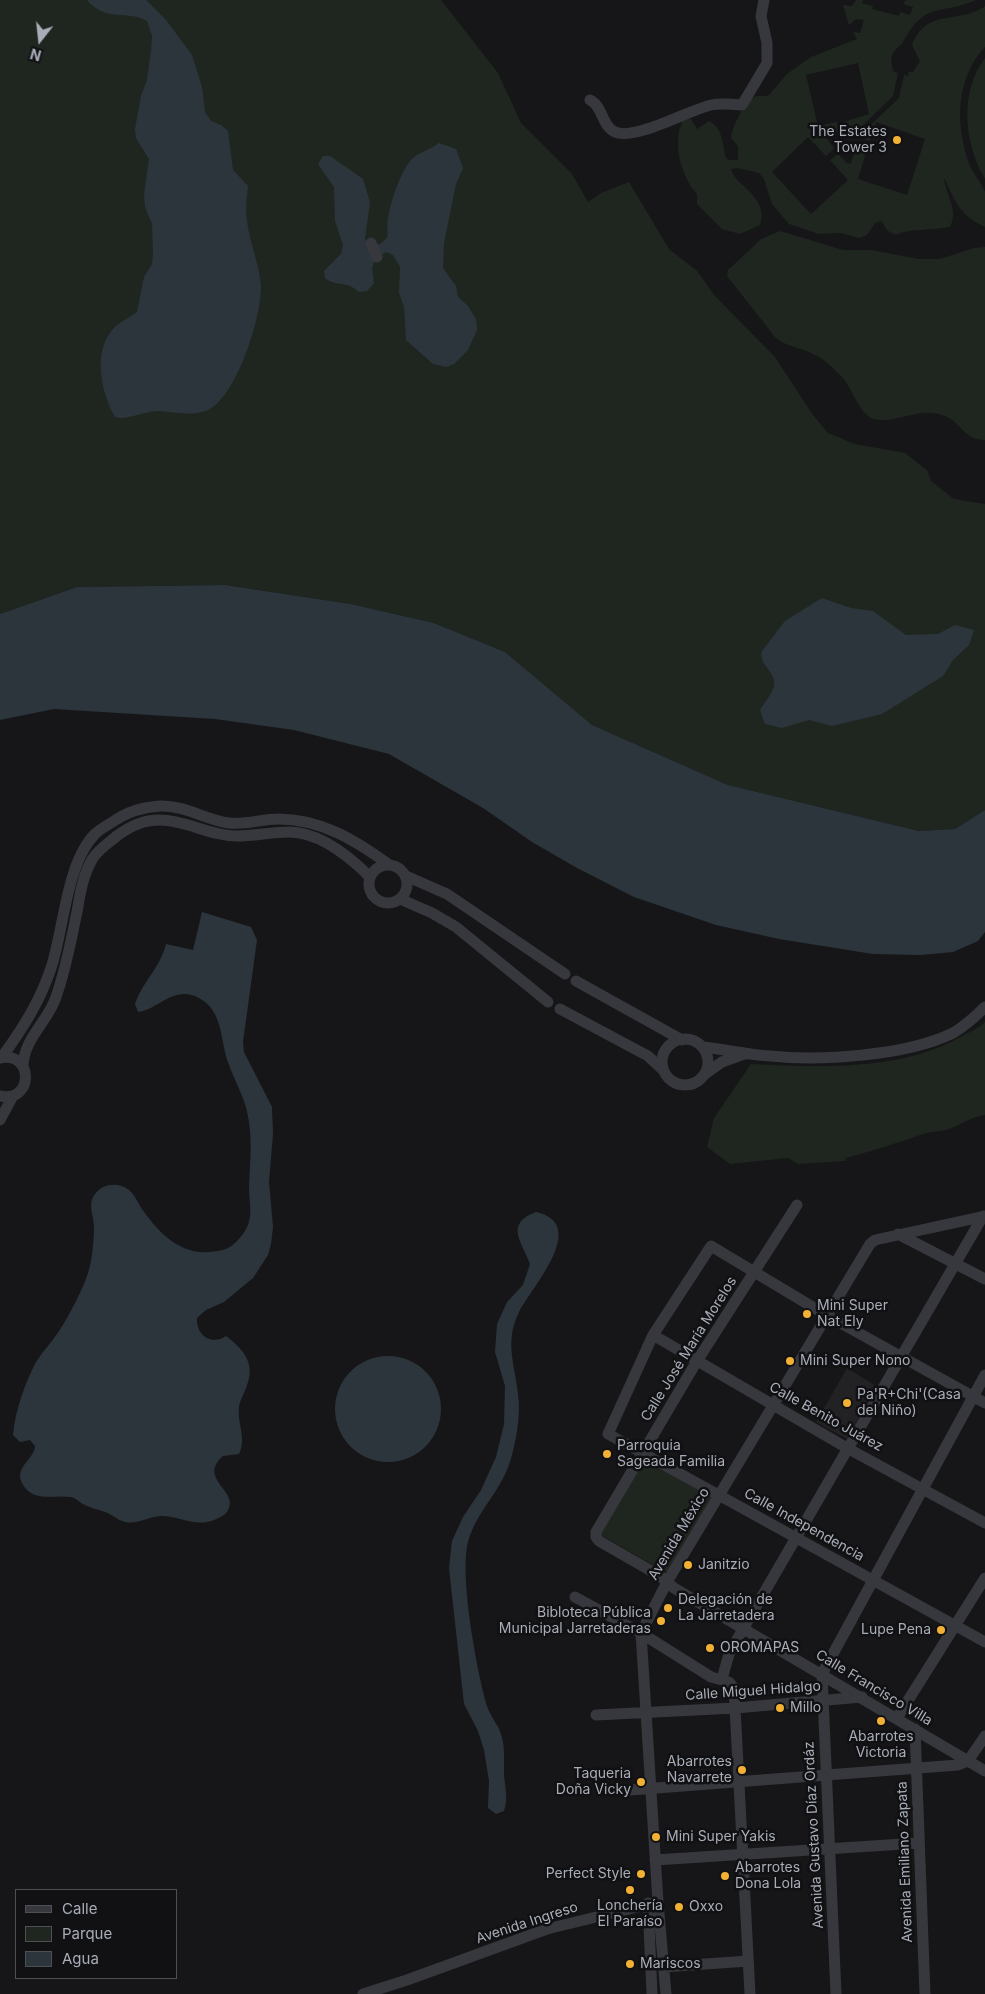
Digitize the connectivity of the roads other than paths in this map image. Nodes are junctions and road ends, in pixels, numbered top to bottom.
1 (764, 0) edge
2 (590, 100) dead end
3 (371, 243) dead end
4 (377, 257) dead end
5 (388, 864) junction
6 (406, 876) junction
7 (370, 877) junction
8 (400, 899) junction
9 (565, 974) dead end
10 (576, 981) dead end
11 (548, 1002) dead end
12 (985, 1006) edge
13 (560, 1009) dead end
14 (682, 1040) junction
15 (702, 1047) junction
16 (744, 1054) junction
17 (1, 1058) edge
18 (23, 1067) junction
19 (663, 1070) junction
20 (705, 1074) junction
21 (0, 1096) edge
22 (13, 1096) junction
23 (0, 1120) edge
24 (797, 1205) dead end
25 (984, 1216) edge
26 (898, 1234) junction
27 (956, 1263) junction
28 (755, 1272) junction
29 (985, 1279) edge
30 (826, 1315) junction
31 (653, 1335) junction
32 (900, 1356) junction
33 (698, 1361) junction
34 (985, 1375) edge
35 (973, 1397) junction
36 (985, 1403) edge
37 (774, 1405) junction
38 (847, 1448) junction
39 (641, 1454) junction
40 (923, 1488) junction
41 (720, 1496) junction
42 (985, 1523) edge
43 (596, 1537) joint
44 (796, 1538) junction
45 (985, 1578) edge
46 (873, 1580) junction
47 (667, 1582) junction
48 (575, 1597) dead end
49 (955, 1625) junction
50 (743, 1629) junction
51 (641, 1634) junction
52 (985, 1642) edge
53 (822, 1674) junction
54 (722, 1679) junction
55 (862, 1698) junction
56 (824, 1701) junction
57 (735, 1708) junction
58 (646, 1712) junction
59 (596, 1716) dead end
60 (897, 1718) junction
61 (915, 1729) junction
62 (985, 1736) edge
63 (968, 1761) junction
64 (916, 1769) junction
65 (985, 1771) edge
66 (826, 1776) junction
67 (739, 1782) junction
68 (651, 1789) junction
69 (630, 1790) dead end
70 (919, 1843) junction
71 (829, 1849) junction
72 (743, 1856) junction
73 (655, 1860) junction
74 (653, 1902) junction
75 (748, 1960) junction
76 (663, 1967) junction
77 (407, 1980) junction
78 (363, 1994) edge
79 (383, 1994) edge
80 (652, 1994) edge
81 (666, 1994) edge
82 (750, 1994) edge
83 (836, 1994) edge
84 (925, 1994) edge

1 - 2 street
3 - 4 street
5 - 6 street
5 - 7 street
5 - 17 street
6 - 8 street
6 - 9 street
7 - 8 street
7 - 18 street
8 - 11 street
10 - 14 street
12 - 16 street
13 - 19 street
14 - 15 street
14 - 19 street
15 - 16 street
15 - 20 street
16 - 20 street
17 - 18 street
18 - 22 street
19 - 20 street
21 - 22 street
22 - 23 street
24 - 28 street, Calle José María Morelos
25 - 26 street, Avenida México
25 - 27 street
26 - 27 street
26 - 30 street, Avenida México
27 - 29 street
27 - 32 street
28 - 30 street
28 - 31 street
28 - 33 street, Calle José María Morelos
30 - 32 street
30 - 37 street, Avenida México
31 - 33 street, Calle Benito Juárez
31 - 39 street, Calle Independencia
32 - 35 street
32 - 38 street
33 - 37 street, Calle Benito Juárez
33 - 39 street, Calle José María Morelos
34 - 35 street
35 - 36 street
35 - 40 street
37 - 38 street, Calle Benito Juárez
37 - 41 street, Avenida México
38 - 40 street, Calle Benito Juárez
38 - 44 street
39 - 41 street, Calle Independencia
39 - 43 street, Calle José María Morelos
40 - 42 street, Calle Benito Juárez
40 - 46 street
41 - 44 street, Calle Independencia
41 - 47 street, Avenida México
43 - 47 street, Calle Francisco Villa
44 - 46 street, Calle Independencia
44 - 50 street
45 - 49 street
46 - 49 street, Calle Independencia
46 - 53 street
47 - 50 street, Calle Francisco Villa
47 - 51 street, Avenida México
48 - 51 street
49 - 52 street, Calle Independencia
49 - 60 street
50 - 53 street, Calle Francisco Villa
50 - 54 street
51 - 54 street
51 - 58 street
53 - 55 street, Calle Francisco Villa
53 - 56 street, Avenida Gustavo Díaz Ordáz
54 - 57 street
55 - 56 street, Calle Miguel Hidalgo
55 - 60 street, Calle Francisco Villa
56 - 57 street, Calle Miguel Hidalgo
56 - 66 street, Avenida Gustavo Díaz Ordáz
57 - 58 street, Calle Miguel Hidalgo
57 - 67 street
58 - 59 street, Calle Miguel Hidalgo
58 - 68 street
60 - 61 street, Calle Francisco Villa
61 - 63 street, Calle Francisco Villa
61 - 64 street, Avenida Emiliano Zapata
62 - 63 street
63 - 64 street
63 - 65 street, Calle Francisco Villa
64 - 66 street
64 - 70 street, Avenida Emiliano Zapata
66 - 67 street
66 - 71 street, Avenida Gustavo Díaz Ordáz
67 - 68 street
67 - 72 street
68 - 69 street
68 - 73 street
70 - 71 street
70 - 84 street, Avenida Emiliano Zapata
71 - 72 street
71 - 83 street, Avenida Gustavo Díaz Ordáz
72 - 73 street
72 - 75 street
73 - 74 street
74 - 76 street
74 - 77 street, Avenida Ingreso
74 - 80 street
75 - 76 street
75 - 82 street
76 - 81 street
77 - 78 street, Avenida Ingreso
77 - 79 street, Avenida Ingreso

